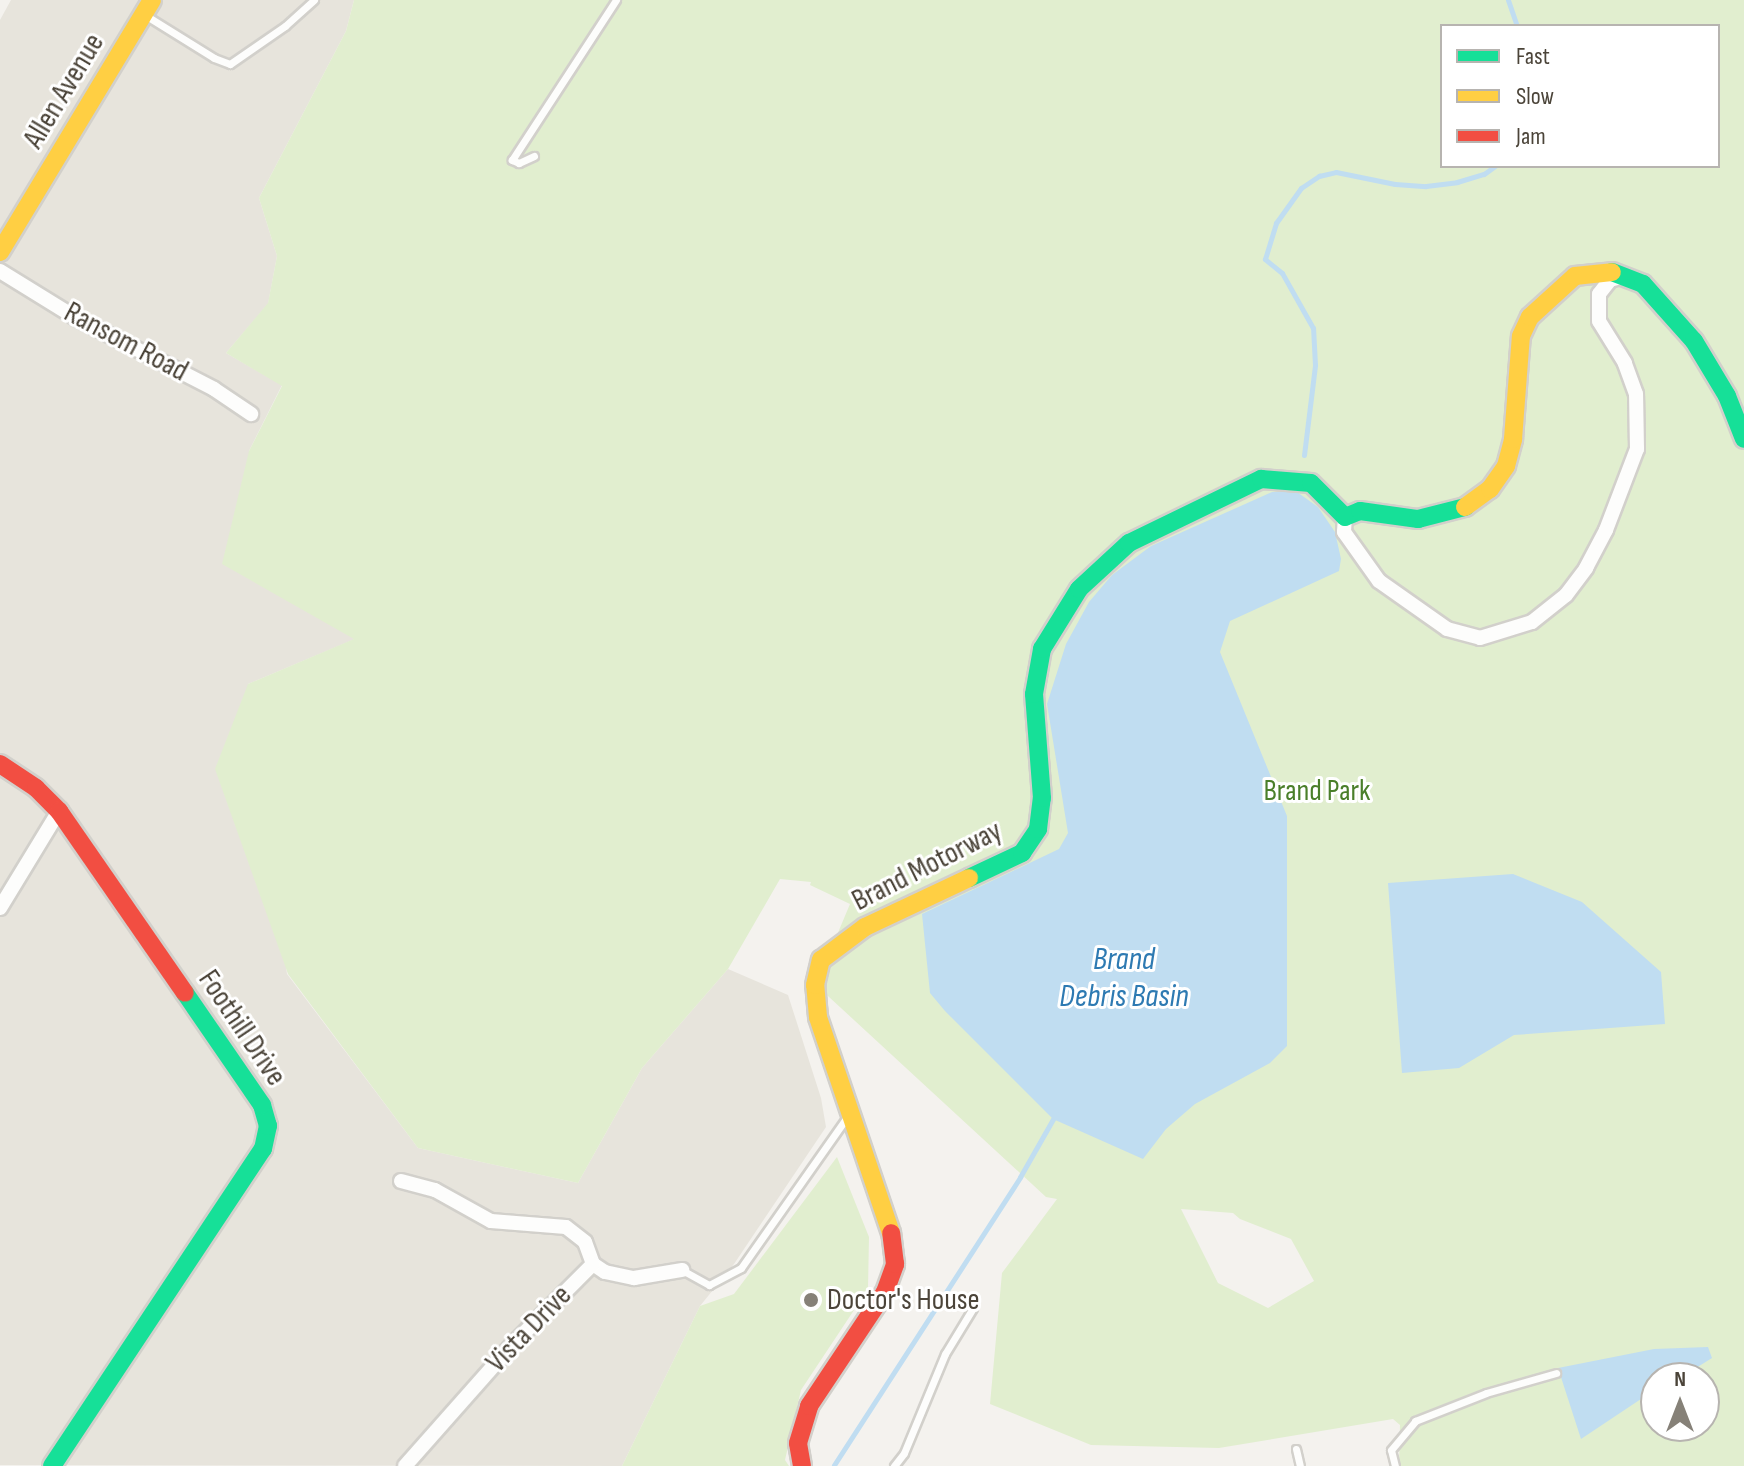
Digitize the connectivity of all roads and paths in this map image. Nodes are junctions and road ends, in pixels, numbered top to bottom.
1 (314, 0) edge
2 (616, 0) edge
3 (147, 7) edge
4 (534, 156) dead end
5 (0, 252) edge
6 (0, 271) edge
7 (1626, 275) junction
8 (251, 414) dead end
9 (1744, 439) edge
10 (1345, 517) junction
11 (0, 764) edge
12 (59, 811) junction
13 (0, 908) edge
14 (849, 1114) junction
15 (401, 1181) dead end
16 (593, 1264) junction
17 (682, 1270) joint
18 (973, 1308) dead end
19 (1556, 1373) dead end
20 (1296, 1449) dead end
21 (52, 1466) edge
22 (405, 1466) edge
23 (802, 1466) edge
24 (894, 1466) edge
25 (1300, 1466) edge
26 (1395, 1466) edge

1 - 3 lane
2 - 4 lane
3 - 5 street, Allen Avenue
6 - 8 street, Ransom Road
7 - 9 street
7 - 10 street
7 - 10 street, Brand Motorway
10 - 14 street, Brand Motorway
11 - 12 street, Foothill Drive
12 - 13 street
12 - 21 street, Foothill Drive
14 - 17 lane
14 - 23 street, Brand Motorway
15 - 16 street
16 - 17 street, Vista Drive
16 - 22 street, Vista Drive
18 - 24 lane
19 - 26 lane
20 - 25 lane

